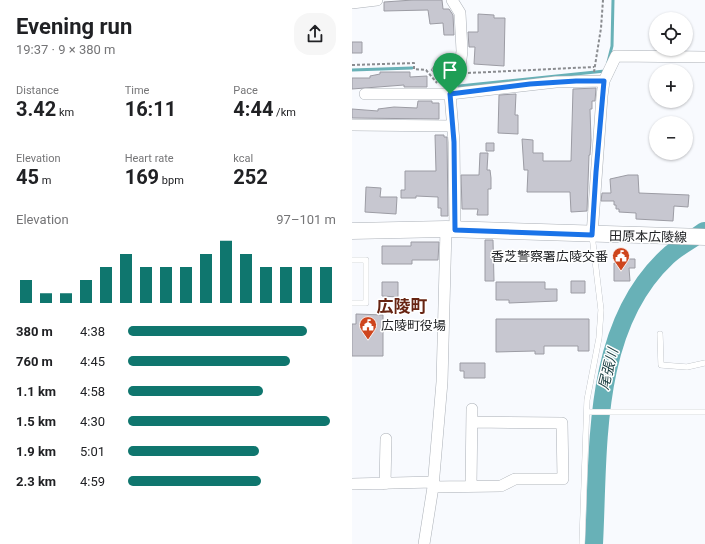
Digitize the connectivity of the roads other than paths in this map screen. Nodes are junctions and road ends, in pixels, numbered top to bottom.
1 (377, 0) edge
2 (452, 0) edge
3 (352, 3) edge
4 (705, 57) edge
5 (604, 81) junction
6 (451, 91) junction
7 (365, 94) dead end
8 (352, 125) edge
9 (453, 126) junction
10 (450, 229) junction
11 (352, 231) edge
12 (592, 235) junction
13 (705, 237) edge
14 (352, 260) edge
15 (352, 303) edge
16 (660, 334) dead end
17 (705, 363) edge
18 (472, 409) dead end
19 (589, 412) junction
20 (705, 412) edge
21 (472, 422) junction
22 (386, 439) dead end
23 (352, 484) edge
24 (385, 484) junction
25 (433, 485) junction
26 (471, 486) junction
27 (424, 544) edge
28 (582, 544) edge

1 - 3 street
2 - 6 street
4 - 5 street
5 - 6 street
5 - 12 street
6 - 7 street
6 - 9 street
8 - 9 street
9 - 10 street
10 - 11 main road, 田原本広陵線
10 - 12 main road, 田原本広陵線
10 - 25 street
12 - 13 main road, 田原本広陵線
12 - 19 lane
14 - 15 lane
16 - 17 lane
18 - 21 street
19 - 20 lane
19 - 28 lane
21 - 26 street
21 - 26 street
22 - 24 street
23 - 24 street
24 - 25 street
25 - 26 street
25 - 27 street

